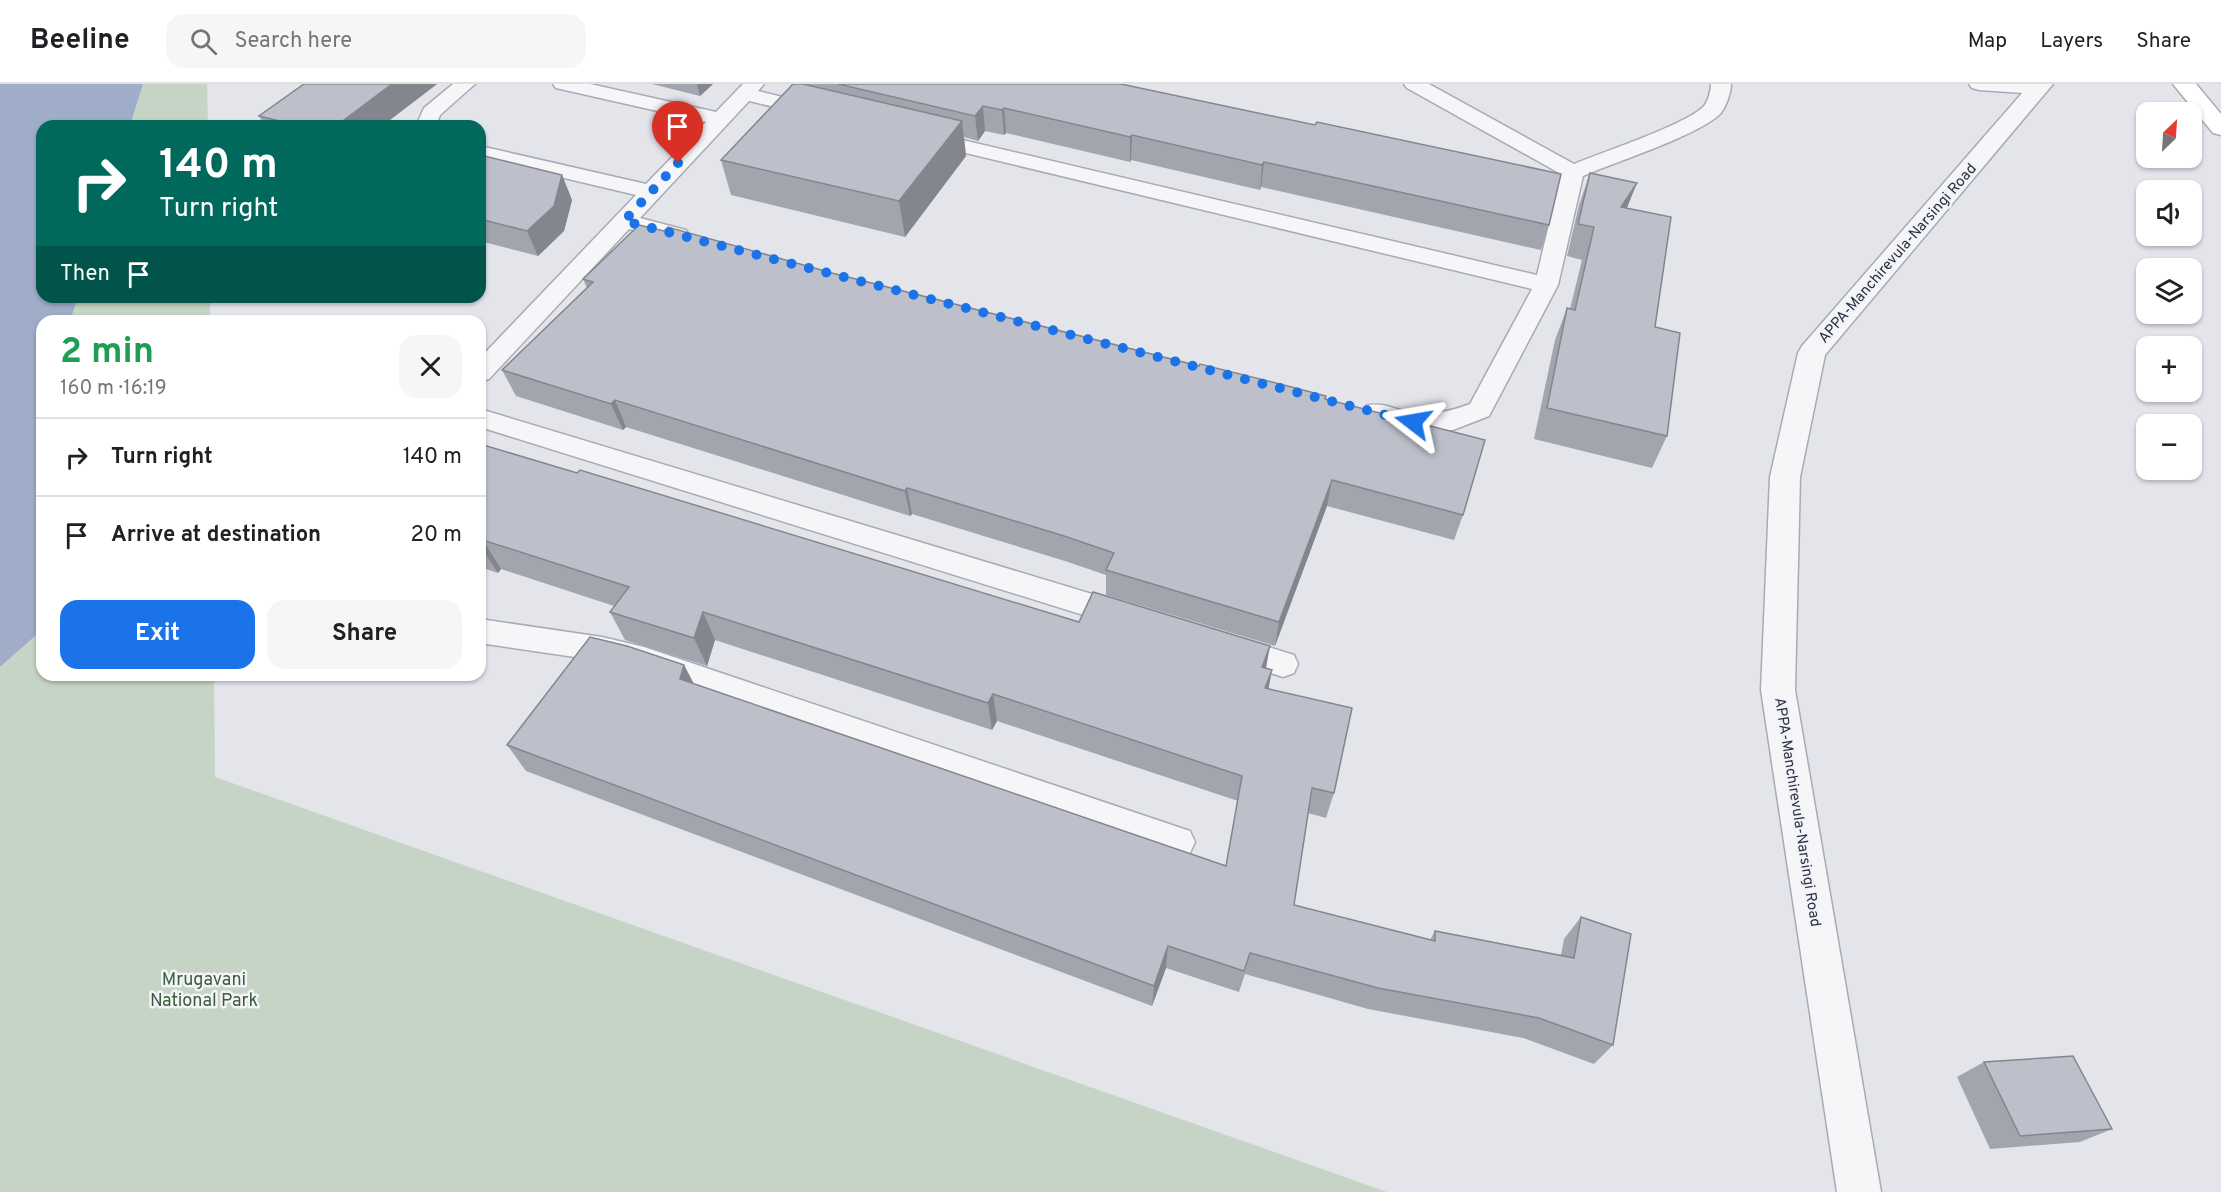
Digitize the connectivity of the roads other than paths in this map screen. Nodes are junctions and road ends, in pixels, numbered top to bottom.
1 (465, 84) edge
2 (563, 84) edge
3 (1414, 84) edge
4 (1721, 84) edge
5 (1978, 84) edge
6 (2184, 84) edge
7 (2041, 86) edge
8 (748, 89) edge
9 (837, 116) edge
10 (720, 119) junction
11 (428, 120) edge
12 (2221, 128) edge
13 (906, 133) edge
14 (486, 153) edge
15 (1573, 172) junction
16 (651, 192) junction
17 (624, 221) junction
18 (705, 242) edge
19 (1546, 285) junction
20 (486, 368) edge
21 (1355, 407) edge
22 (486, 420) edge
23 (1145, 622) edge
24 (486, 631) edge
25 (1203, 639) edge
26 (1283, 664) dead end
27 (1178, 842) dead end
28 (1859, 1192) edge

1 - 11 lane
2 - 10 lane
3 - 15 lane
4 - 15 lane
5 - 7 lane
6 - 12 main road
7 - 28 street, APPA-Manchirevula-Narsingi Road
8 - 9 lane
8 - 10 lane
10 - 16 lane
13 - 19 lane
14 - 16 lane
15 - 19 lane
16 - 17 lane
17 - 18 lane
17 - 20 lane
19 - 21 lane
22 - 23 lane
24 - 27 lane
25 - 26 lane

